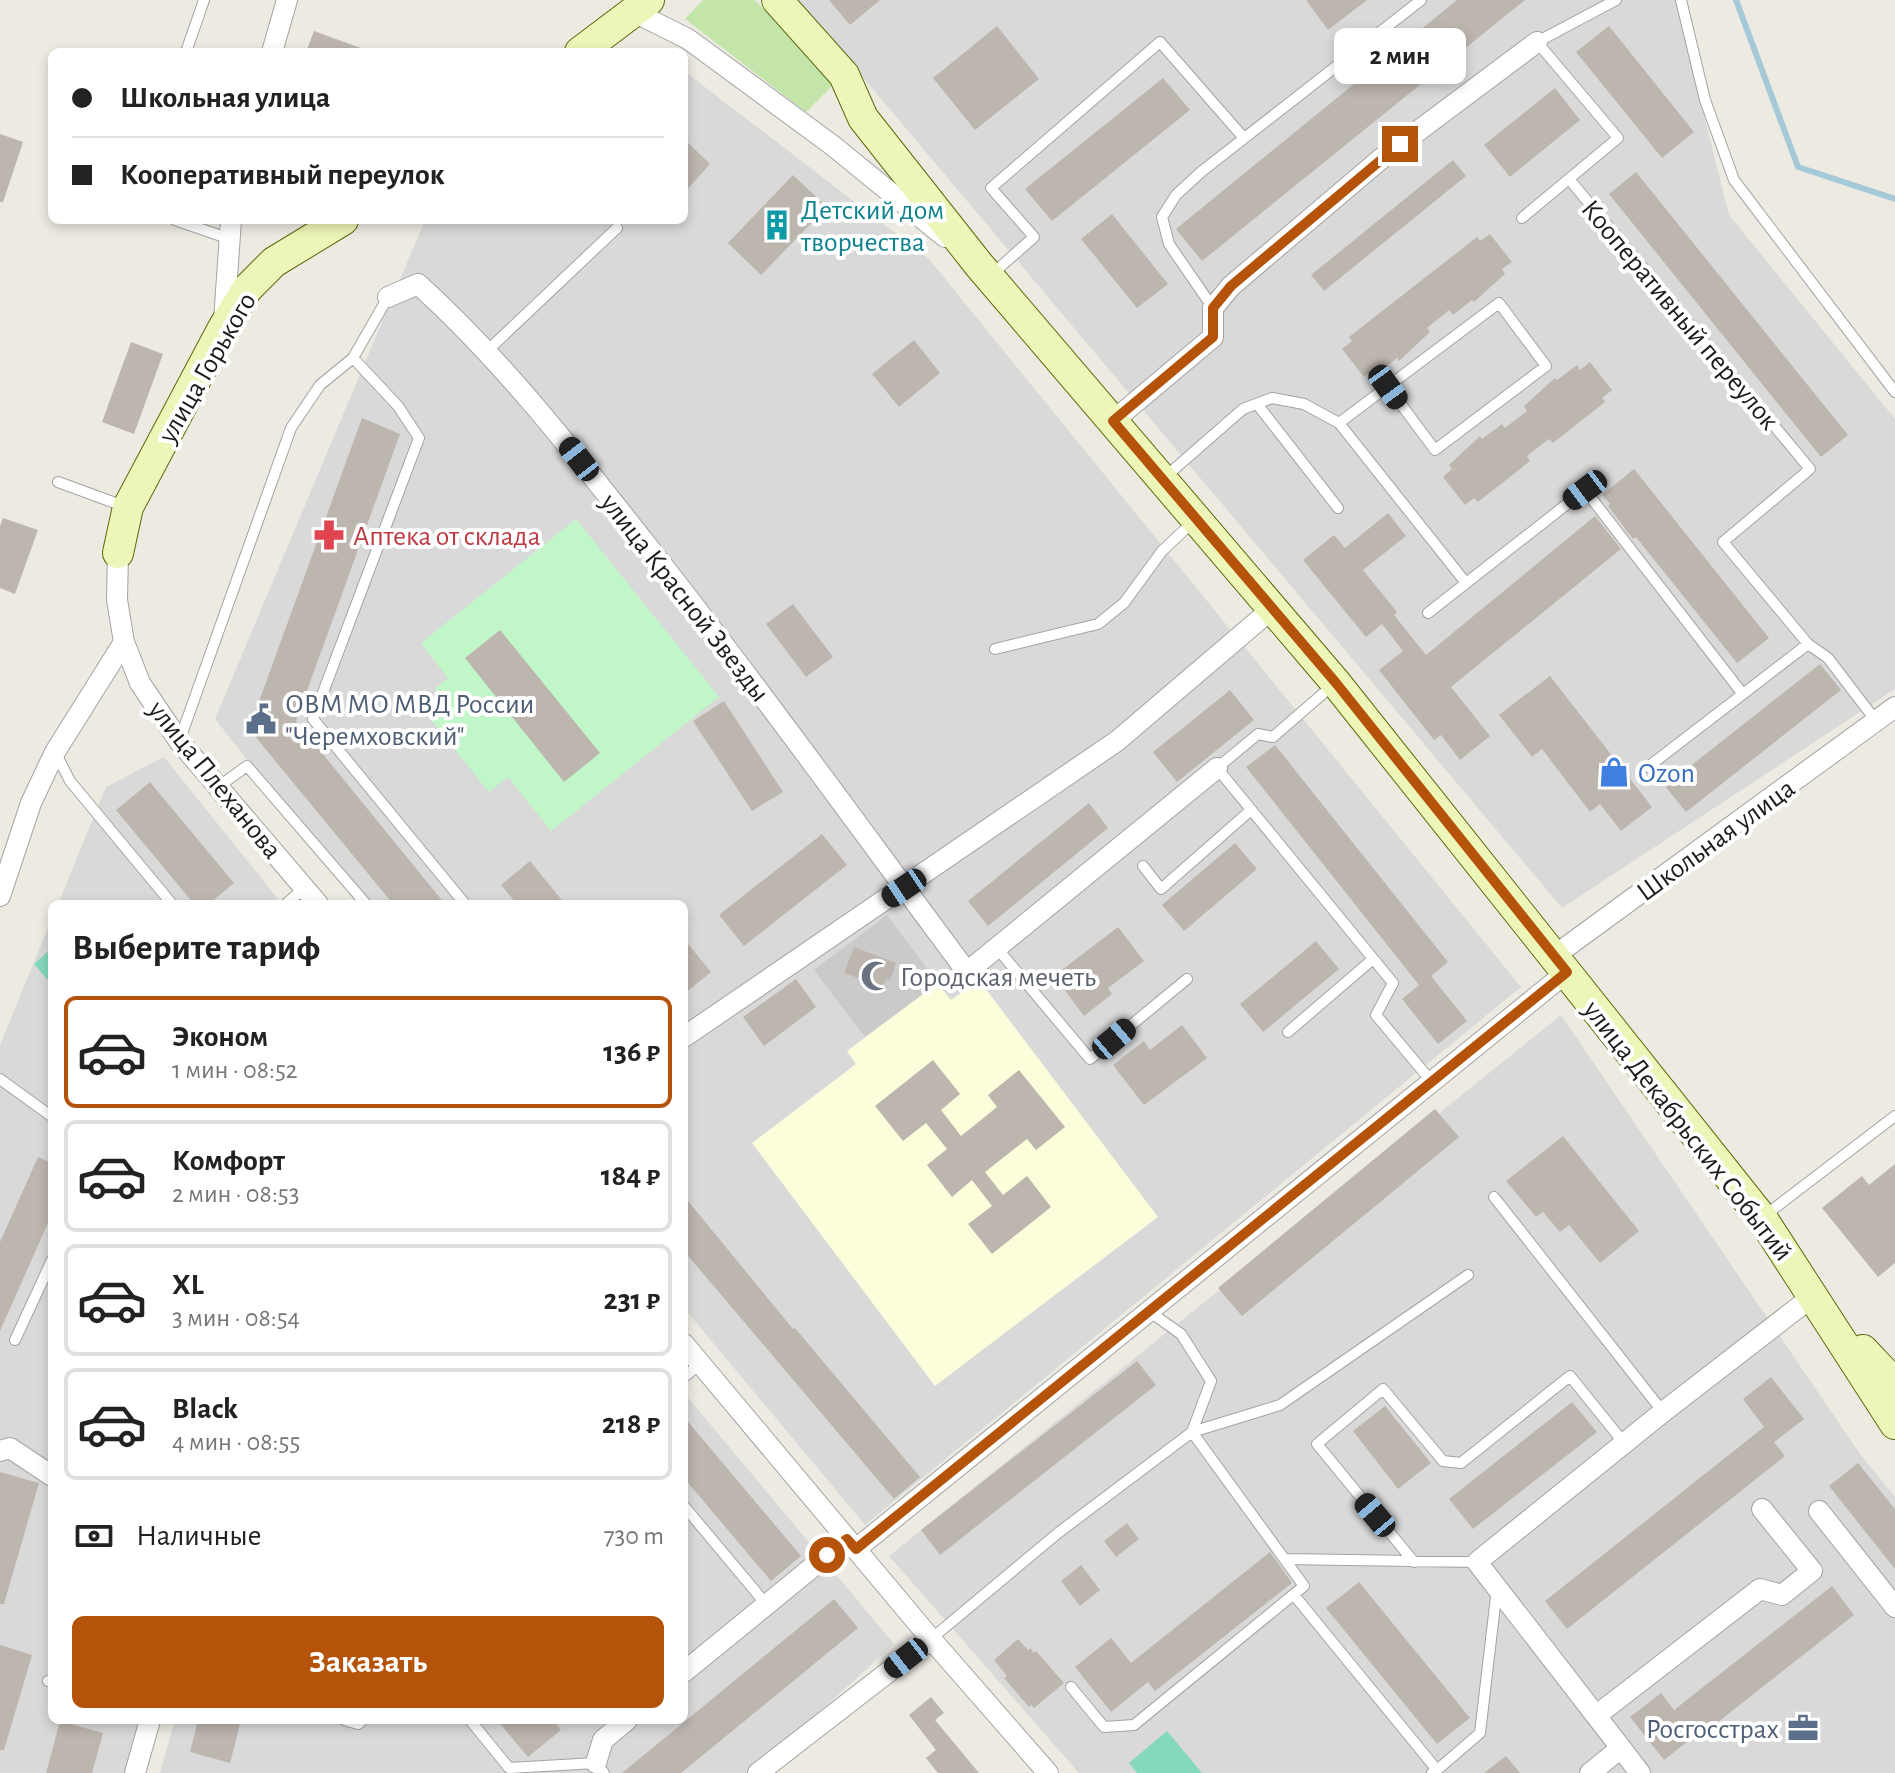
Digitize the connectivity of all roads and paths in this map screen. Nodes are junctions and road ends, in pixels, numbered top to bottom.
1 (204, 0) edge
2 (287, 0) edge
3 (777, 0) edge
4 (1421, 0) edge
5 (1616, 0) edge
6 (1681, 0) edge
7 (642, 6) edge
8 (1537, 42) junction
9 (187, 48) edge
10 (273, 48) edge
11 (585, 48) edge
12 (1243, 137) junction
13 (1569, 179) junction
14 (1522, 218) dead end
15 (197, 224) edge
16 (336, 224) edge
17 (617, 228) dead end
18 (231, 230) edge
19 (985, 270) junction
20 (388, 297) joint
21 (1213, 308) junction
22 (223, 328) junction
23 (486, 352) junction
24 (353, 358) junction
25 (1388, 387) junction
26 (1895, 392) edge
27 (1257, 404) junction
28 (1113, 421) junction
29 (1339, 423) junction
30 (1162, 479) junction
31 (58, 482) dead end
32 (128, 507) junction
33 (1338, 508) dead end
34 (1196, 519) junction
35 (118, 553) joint
36 (1466, 583) junction
37 (1273, 608) junction
38 (1428, 613) dead end
39 (124, 642) junction
40 (1808, 644) junction
41 (995, 649) dead end
42 (1336, 683) junction
43 (1742, 693) junction
44 (1895, 707) edge
45 (1876, 721) junction
46 (179, 741) junction
47 (55, 752) junction
48 (1648, 767) dead end
49 (1217, 768) junction
50 (218, 787) junction
51 (1251, 810) junction
52 (1143, 866) dead end
53 (904, 888) junction
54 (0, 896) edge
55 (311, 896) edge
56 (169, 900) edge
57 (363, 900) edge
58 (462, 900) edge
59 (996, 947) junction
60 (1373, 959) junction
61 (1560, 964) junction
62 (1187, 979) dead end
63 (1288, 1032) dead end
64 (688, 1034) edge
65 (0, 1079) edge
66 (1432, 1082) junction
67 (48, 1113) edge
68 (1895, 1116) edge
69 (1494, 1197) dead end
70 (1762, 1218) junction
71 (48, 1269) edge
72 (1468, 1275) dead end
73 (1813, 1296) junction
74 (1150, 1312) junction
75 (15, 1340) dead end
76 (688, 1349) edge
77 (700, 1364) junction
78 (688, 1374) edge
79 (1895, 1384) edge
80 (1663, 1412) junction
81 (1895, 1424) edge
82 (1192, 1432) junction
83 (1624, 1443) junction
84 (3, 1448) edge
85 (48, 1474) edge
86 (1762, 1509) dead end
87 (688, 1511) edge
88 (1819, 1511) dead end
89 (852, 1544) junction
90 (1285, 1559) junction
91 (1414, 1562) junction
92 (1477, 1562) junction
93 (1497, 1588) junction
94 (1294, 1595) junction
95 (766, 1604) junction
96 (1895, 1607) edge
97 (931, 1639) junction
98 (688, 1669) edge
99 (1071, 1687) dead end
100 (1597, 1715) junction
101 (149, 1724) edge
102 (473, 1724) edge
103 (622, 1724) edge
104 (1621, 1748) junction
105 (600, 1768) edge
106 (506, 1770) edge
107 (1435, 1771) edge
108 (135, 1773) edge
109 (758, 1773) edge
110 (1048, 1773) edge
111 (1590, 1773) edge
112 (1640, 1773) edge

1 - 9 lane
2 - 10 street
3 - 19 street, улица Декабрьских Событий
4 - 12 lane
5 - 8 lane
6 - 26 lane
7 - 11 street
7 - 19 street, улица Декабрьских Событий
8 - 13 lane, Кооперативный переулок
8 - 21 street
12 - 19 lane
12 - 21 lane
13 - 14 lane
13 - 40 lane, Кооперативный переулок
15 - 18 lane
16 - 22 street, улица Горького
17 - 23 lane
18 - 22 street
19 - 28 street, улица Декабрьских Событий
20 - 23 street, улица Красной Звезды
20 - 24 lane
21 - 28 street
22 - 32 street, улица Горького
23 - 53 street, улица Красной Звезды
24 - 46 lane
24 - 58 lane
25 - 25 lane
25 - 29 lane
27 - 29 lane
27 - 30 lane
27 - 33 lane
28 - 30 street, улица Декабрьских Событий
29 - 36 lane
30 - 34 street, улица Декабрьских Событий
31 - 32 lane
32 - 35 street, улица Горького
34 - 37 street, улица Декабрьских Событий
34 - 41 lane
35 - 39 street, улица Плеханова
36 - 38 lane
36 - 43 lane
37 - 42 street, улица Декабрьских Событий
37 - 53 street
39 - 46 street, улица Плеханова
39 - 47 street
40 - 43 lane
40 - 45 lane
42 - 49 lane
42 - 61 street, улица Декабрьских Событий
43 - 48 lane
44 - 45 street, Школьная улица
45 - 61 street, Школьная улица
46 - 50 street, улица Плеханова
47 - 54 street
47 - 56 lane
49 - 51 lane
49 - 59 street
50 - 55 street, улица Плеханова
50 - 57 lane
51 - 52 lane
51 - 60 lane
53 - 59 street, улица Красной Звезды
53 - 64 street
59 - 62 lane
60 - 63 lane
60 - 66 lane
61 - 66 street, Школьная улица
61 - 70 street, улица Декабрьских Событий
65 - 67 lane
66 - 74 street, Школьная улица
68 - 70 lane
69 - 80 lane
70 - 73 street, улица Декабрьских Событий
71 - 75 lane
72 - 82 lane
73 - 79 street, улица Декабрьских Событий
73 - 80 street
73 - 81 street, улица Декабрьских Событий
74 - 82 lane
74 - 89 street, Школьная улица
76 - 77 street
77 - 78 lane
77 - 89 street
80 - 83 street
82 - 90 lane
82 - 97 lane
83 - 91 lane
83 - 92 street
84 - 85 street
86 - 100 street
87 - 95 lane
88 - 96 street
89 - 95 street, Школьная улица
89 - 97 street
90 - 91 lane
90 - 94 lane
91 - 92 lane
92 - 93 street
93 - 100 street
93 - 107 lane
94 - 99 lane
94 - 107 lane
95 - 98 street, Школьная улица
97 - 109 street
97 - 110 street
100 - 104 street
101 - 108 street
102 - 106 lane
103 - 105 street
104 - 111 street
104 - 112 street
105 - 106 lane

